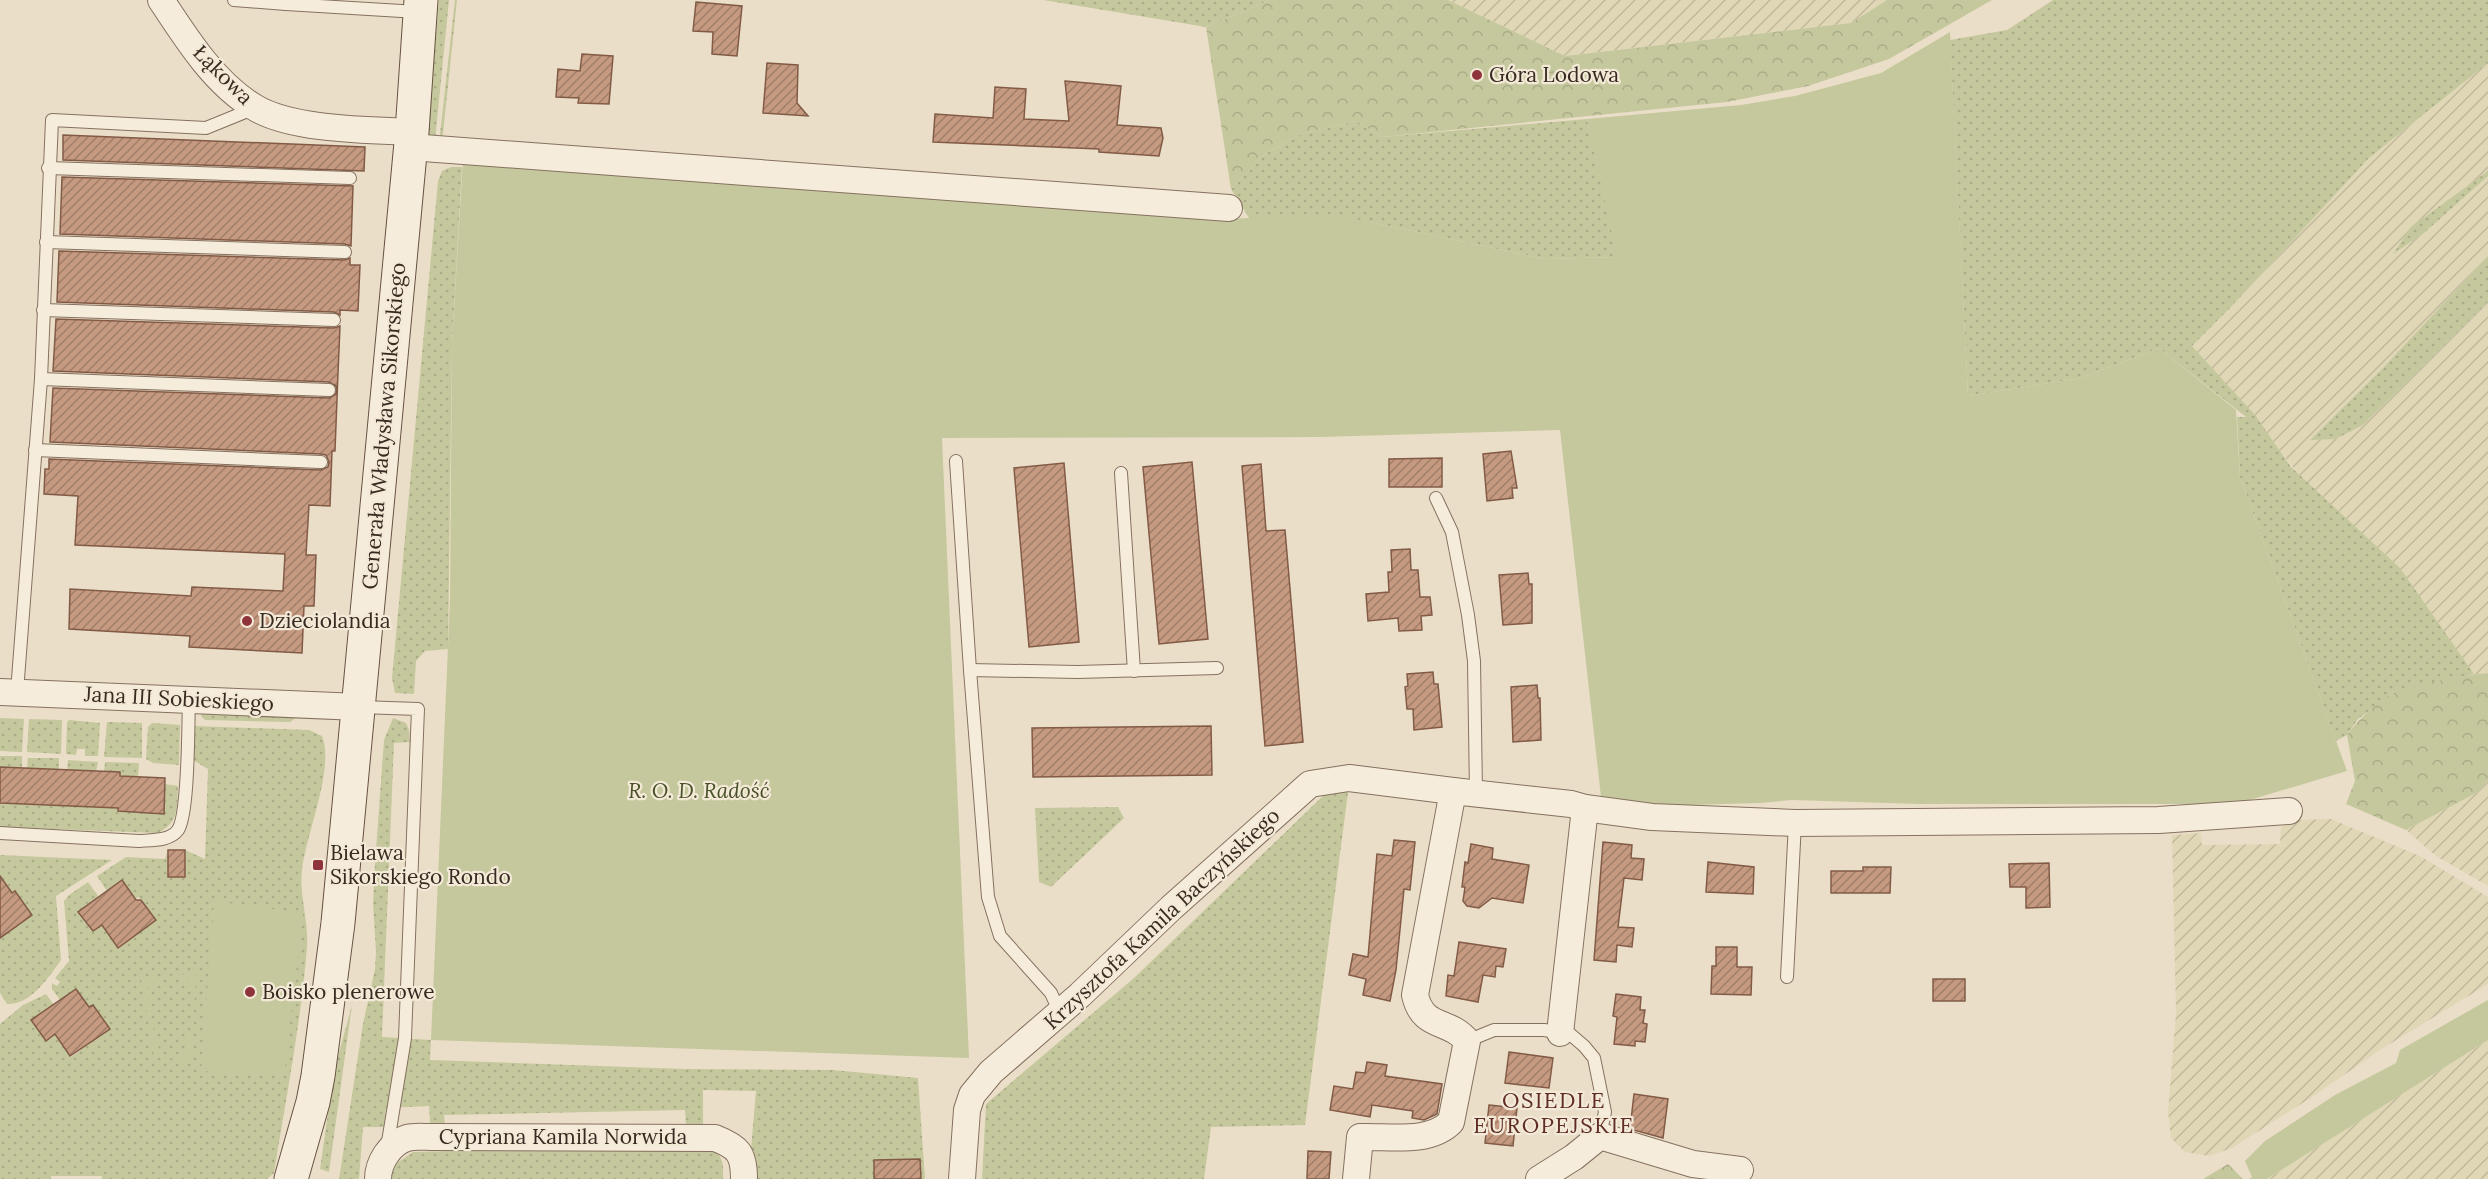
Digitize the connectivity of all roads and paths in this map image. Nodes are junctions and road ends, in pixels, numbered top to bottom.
1 (161, 0) edge
2 (234, 0) edge
3 (285, 1) edge
4 (421, 6) edge
5 (255, 108) junction
6 (411, 140) junction
7 (48, 168) junction
8 (350, 178) dead end
9 (1228, 208) dead end
10 (46, 242) junction
11 (345, 252) dead end
12 (43, 310) junction
13 (334, 320) dead end
14 (41, 379) junction
15 (329, 390) dead end
16 (34, 450) junction
17 (956, 461) dead end
18 (321, 462) dead end
19 (1121, 473) dead end
20 (1436, 498) dead end
21 (1217, 668) dead end
22 (970, 670) junction
23 (1134, 671) junction
24 (8, 692) edge
25 (189, 700) junction
26 (359, 707) junction
27 (1465, 792) junction
28 (1585, 808) junction
29 (2289, 811) dead end
30 (1795, 823) junction
31 (0, 833) edge
32 (1787, 977) dead end
33 (1059, 1013) junction
34 (1560, 1033) junction
35 (1467, 1041) junction
36 (313, 1102) junction
37 (1600, 1136) junction
38 (387, 1154) junction
39 (1740, 1170) dead end
40 (291, 1179) edge
41 (309, 1179) edge
42 (378, 1179) edge
43 (744, 1179) edge
44 (962, 1179) edge
45 (1356, 1179) edge
46 (1539, 1179) edge

1 - 5 street, Łąkowa
2 - 3 lane
3 - 4 lane
4 - 6 main road, Generała Władysława Sikorskiego
5 - 6 street, Łąkowa
5 - 7 lane
6 - 9 street, Łąkowa
6 - 26 main road, Generała Władysława Sikorskiego
7 - 8 lane
7 - 10 lane
10 - 11 lane
10 - 12 lane
12 - 13 lane
12 - 14 lane
14 - 15 lane
14 - 16 lane
16 - 18 lane
16 - 24 lane
17 - 22 lane
19 - 23 lane
20 - 27 lane
21 - 23 lane
22 - 23 lane
22 - 33 lane
24 - 25 street, Jana III Sobieskiego
25 - 26 street, Jana III Sobieskiego
25 - 31 lane
26 - 36 main road, Generała Władysława Sikorskiego
26 - 38 lane
27 - 28 street, Krzysztofa Kamila Baczyńskiego
27 - 33 street, Krzysztofa Kamila Baczyńskiego
27 - 35 street
28 - 30 street, Krzysztofa Kamila Baczyńskiego
28 - 34 street
29 - 30 street, Krzysztofa Kamila Baczyńskiego
30 - 32 lane
33 - 44 street, Krzysztofa Kamila Baczyńskiego
34 - 35 lane
34 - 37 lane
35 - 45 street
36 - 40 main road, Generała Władysława Sikorskiego
36 - 41 main road, Generała Władysława Sikorskiego
37 - 39 street
37 - 46 street
38 - 42 street
38 - 43 street, Cypriana Kamila Norwida

